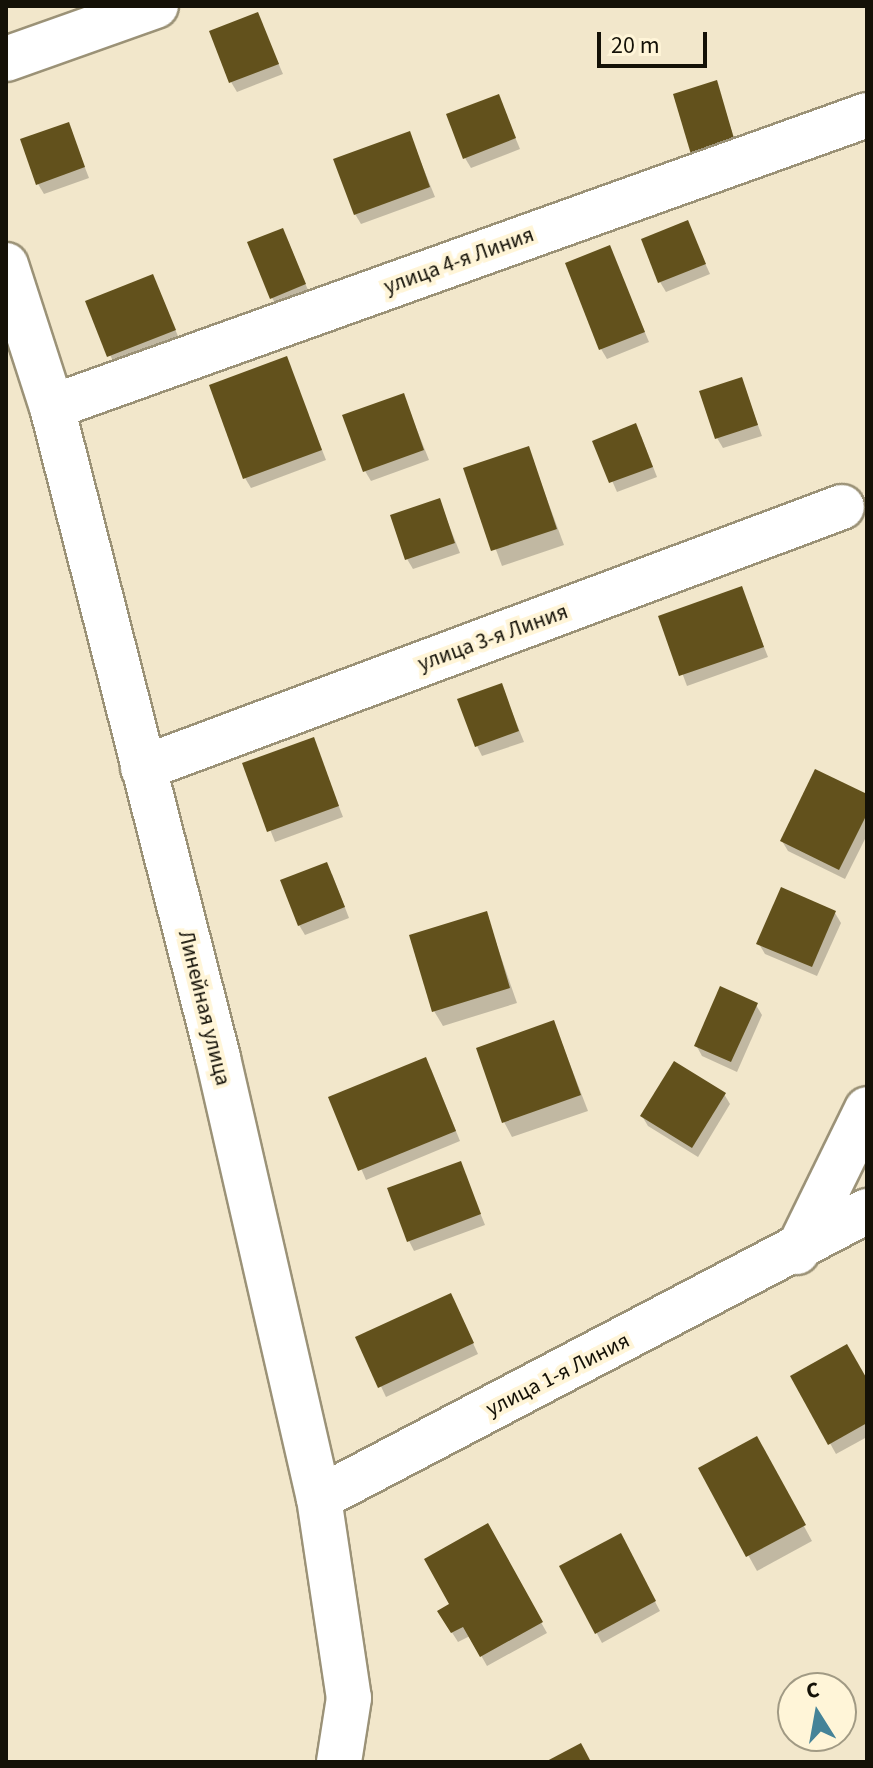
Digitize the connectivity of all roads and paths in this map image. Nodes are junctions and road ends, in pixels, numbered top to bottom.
1 (156, 6) edge
2 (6, 59) edge
3 (867, 115) edge
4 (6, 265) edge
5 (33, 380) edge
6 (842, 507) dead end
7 (143, 768) junction
8 (867, 1109) edge
9 (867, 1211) edge
10 (797, 1252) junction
11 (319, 1498) junction
12 (339, 1762) edge

1 - 2 street
3 - 5 street, улица 4-я Линия
4 - 5 street, Линейная улица
5 - 7 street, Линейная улица
6 - 7 street, улица 3-я Линия
7 - 11 street, Линейная улица
8 - 10 street
9 - 10 street, улица 1-я Линия
10 - 11 street, улица 1-я Линия
11 - 12 street, Линейная улица

